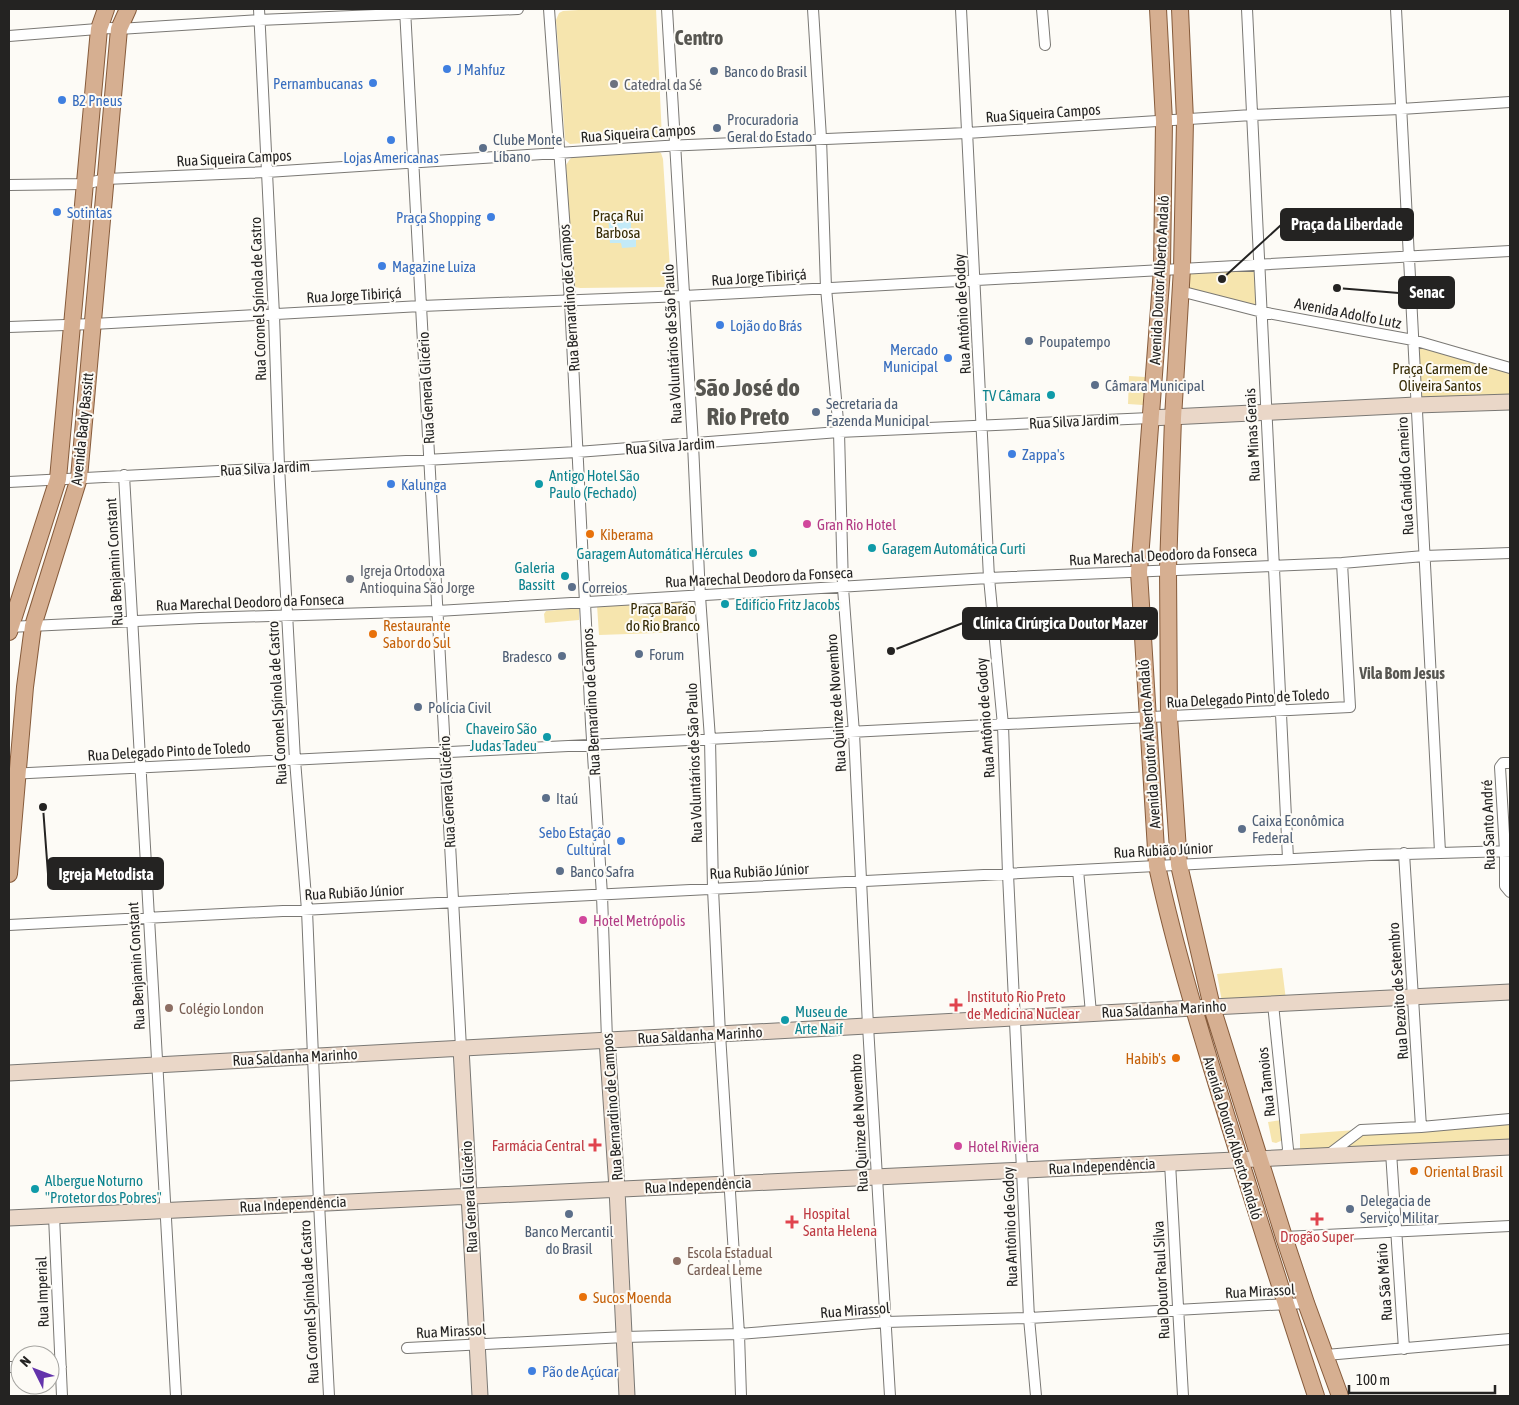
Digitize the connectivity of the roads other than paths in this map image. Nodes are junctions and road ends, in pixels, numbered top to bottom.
1 (106, 9) edge
2 (128, 9) edge
3 (259, 9) edge
4 (518, 9) edge
5 (549, 9) edge
6 (667, 9) edge
7 (814, 9) edge
8 (961, 9) edge
9 (1042, 9) edge
10 (1158, 9) edge
11 (1180, 9) edge
12 (1247, 9) edge
13 (1396, 9) edge
14 (405, 11) edge
15 (259, 20) junction
16 (99, 29) junction
17 (119, 29) junction
18 (9, 36) edge
19 (1045, 45) dead end
20 (1510, 102) edge
21 (1401, 109) junction
22 (1252, 115) junction
23 (1164, 120) junction
24 (1185, 120) junction
25 (967, 133) junction
26 (821, 138) junction
27 (675, 145) junction
28 (559, 153) junction
29 (414, 163) junction
30 (267, 172) junction
31 (106, 179) junction
32 (84, 184) junction
33 (9, 185) edge
34 (1510, 251) edge
35 (1409, 257) junction
36 (1259, 264) junction
37 (1182, 268) junction
38 (1162, 269) junction
39 (975, 279) junction
40 (826, 288) junction
41 (1180, 292) junction
42 (684, 296) junction
43 (570, 301) junction
44 (421, 306) junction
45 (1262, 312) junction
46 (274, 315) junction
47 (93, 324) junction
48 (71, 325) junction
49 (9, 327) edge
50 (1413, 340) junction
51 (1510, 368) edge
52 (1510, 402) edge
53 (1416, 405) junction
54 (1266, 412) junction
55 (1150, 418) junction
56 (1173, 418) junction
57 (983, 426) junction
58 (839, 432) junction
59 (693, 444) junction
60 (578, 452) junction
61 (430, 461) junction
62 (279, 466) junction
63 (124, 475) junction
64 (79, 478) junction
65 (58, 480) junction
66 (9, 482) edge
67 (1510, 553) edge
68 (1424, 556) junction
69 (1342, 563) junction
70 (1274, 565) junction
71 (1168, 569) junction
72 (1139, 572) junction
73 (989, 578) junction
74 (843, 588) junction
75 (700, 596) junction
76 (586, 602) junction
77 (437, 611) junction
78 (287, 616) junction
79 (132, 622) junction
80 (33, 626) junction
81 (9, 627) edge
82 (9, 632) edge
83 (1281, 711) junction
84 (1169, 717) junction
85 (1147, 718) junction
86 (1003, 725) junction
87 (854, 733) junction
88 (710, 740) junction
89 (593, 745) junction
90 (445, 753) junction
91 (295, 760) junction
92 (1510, 763) edge
93 (140, 768) junction
94 (14, 774) edge
95 (1506, 803) edge
96 (1507, 831) edge
97 (1508, 851) edge
98 (1440, 852) junction
99 (1404, 854) junction
100 (1288, 859) junction
101 (1179, 865) junction
102 (1156, 866) junction
103 (1078, 870) junction
104 (9, 874) edge
105 (1008, 874) junction
106 (862, 881) junction
107 (713, 889) junction
108 (1510, 892) edge
109 (602, 895) junction
110 (453, 902) junction
111 (307, 910) junction
112 (148, 918) junction
113 (9, 925) edge
114 (1510, 992) edge
115 (1413, 997) junction
116 (1273, 1004) junction
117 (1212, 1006) junction
118 (1192, 1008) junction
119 (1091, 1013) junction
120 (1015, 1017) junction
121 (868, 1026) junction
122 (720, 1034) junction
123 (607, 1040) junction
124 (461, 1048) junction
125 (314, 1056) junction
126 (156, 1065) junction
127 (9, 1073) edge
128 (1510, 1119) edge
129 (1421, 1127) junction
130 (1510, 1147) edge
131 (1391, 1152) junction
132 (1327, 1156) junction
133 (1286, 1157) junction
134 (1240, 1158) junction
135 (1259, 1159) junction
136 (1170, 1163) junction
137 (1023, 1170) junction
138 (877, 1176) junction
139 (730, 1183) junction
140 (617, 1189) junction
141 (469, 1196) junction
142 (319, 1202) junction
143 (164, 1210) junction
144 (54, 1216) junction
145 (9, 1218) edge
146 (1510, 1226) edge
147 (1396, 1231) junction
148 (1284, 1236) junction
149 (1306, 1303) junction
150 (1286, 1305) junction
151 (1178, 1310) junction
152 (1029, 1318) junction
153 (886, 1322) junction
154 (739, 1334) junction
155 (625, 1337) junction
156 (1510, 1339) edge
157 (55, 1345) edge
158 (477, 1345) junction
159 (407, 1348) dead end
160 (1404, 1349) junction
161 (1326, 1355) junction
162 (176, 1396) edge
163 (330, 1396) edge
164 (480, 1396) edge
165 (627, 1396) edge
166 (741, 1396) edge
167 (890, 1396) edge
168 (1036, 1396) edge
169 (1183, 1396) edge
170 (1316, 1396) edge
171 (1340, 1396) edge

1 - 16 main road, Avenida Bady Bassitt
2 - 17 main road, Avenida Bady Bassitt
3 - 15 street, Rua Coronel Spínola de Castro
4 - 14 street
5 - 28 street, Rua Bernardino de Campos
6 - 27 street, Rua Voluntários de São Paulo
7 - 26 street, Rua Quinze de Novembro
8 - 25 street, Rua Antônio de Godoy
9 - 19 street
10 - 23 main road, Avenida Doutor Alberto Andaló
11 - 24 main road, Avenida Doutor Alberto Andaló
12 - 22 street, Rua Minas Gerais
13 - 21 street, Rua Cândido Carneiro
14 - 15 street
14 - 29 street, Rua General Glicério
15 - 17 street
15 - 30 street, Rua Coronel Spínola de Castro
16 - 17 street
16 - 18 street
16 - 32 main road, Avenida Bady Bassitt
17 - 31 main road, Avenida Bady Bassitt
20 - 21 street, Rua Siqueira Campos
21 - 22 street, Rua Siqueira Campos
21 - 35 street, Rua Cândido Carneiro
22 - 24 street, Rua Siqueira Campos
22 - 36 street, Rua Minas Gerais
23 - 24 street, Rua Siqueira Campos
23 - 25 street, Rua Siqueira Campos
23 - 38 main road, Avenida Doutor Alberto Andaló
24 - 37 main road, Avenida Doutor Alberto Andaló
25 - 26 street, Rua Siqueira Campos
25 - 39 street, Rua Antônio de Godoy
26 - 27 street, Rua Siqueira Campos
26 - 40 street, Rua Quinze de Novembro
27 - 28 street, Rua Siqueira Campos
27 - 42 street, Rua Voluntários de São Paulo
28 - 29 street, Rua Siqueira Campos
28 - 43 street, Rua Bernardino de Campos
29 - 30 street, Rua Siqueira Campos
29 - 44 street, Rua General Glicério
30 - 31 street, Rua Siqueira Campos
30 - 46 street, Rua Coronel Spínola de Castro
31 - 32 street, Rua Siqueira Campos
31 - 47 main road, Avenida Bady Bassitt
32 - 33 street, Rua Siqueira Campos
32 - 48 main road, Avenida Bady Bassitt
34 - 35 street, Rua Jorge Tibiriçá
35 - 36 street, Rua Jorge Tibiriçá
35 - 50 street, Rua Cândido Carneiro
36 - 37 street, Rua Jorge Tibiriçá
36 - 45 street, Rua Minas Gerais
37 - 38 street, Rua Jorge Tibiriçá
37 - 41 main road, Avenida Doutor Alberto Andaló
38 - 39 street, Rua Jorge Tibiriçá
38 - 55 main road, Avenida Doutor Alberto Andaló
39 - 40 street, Rua Jorge Tibiriçá
39 - 57 street, Rua Antônio de Godoy
40 - 42 street, Rua Jorge Tibiriçá
40 - 58 street, Rua Quinze de Novembro
41 - 45 street, Avenida Adolfo Lutz
41 - 56 main road, Avenida Doutor Alberto Andaló
42 - 43 street, Rua Jorge Tibiriçá
42 - 59 street, Rua Voluntários de São Paulo
43 - 44 street, Rua Jorge Tibiriçá
43 - 60 street, Rua Bernardino de Campos
44 - 46 street, Rua Jorge Tibiriçá
44 - 61 street, Rua General Glicério
45 - 50 street, Avenida Adolfo Lutz
45 - 54 street, Rua Minas Gerais
46 - 47 street, Rua Jorge Tibiriçá
46 - 62 street, Rua Coronel Spínola de Castro
47 - 48 street, Rua Jorge Tibiriçá
47 - 64 main road, Avenida Bady Bassitt
48 - 49 street, Rua Jorge Tibiriçá
48 - 65 main road, Avenida Bady Bassitt
50 - 51 street, Avenida Adolfo Lutz
50 - 53 street, Rua Cândido Carneiro
52 - 53 street, Rua Silva Jardim
53 - 54 street, Rua Silva Jardim
53 - 68 street, Rua Cândido Carneiro
54 - 56 street, Rua Silva Jardim
54 - 70 street, Rua Minas Gerais
55 - 56 street, Rua Silva Jardim
55 - 57 street, Rua Silva Jardim
55 - 72 main road, Avenida Doutor Alberto Andaló
56 - 71 main road, Avenida Doutor Alberto Andaló
57 - 58 street, Rua Silva Jardim
57 - 73 street, Rua Antônio de Godoy
58 - 59 street, Rua Silva Jardim
58 - 74 street, Rua Quinze de Novembro
59 - 60 street, Rua Silva Jardim
59 - 75 street, Rua Voluntários de São Paulo
60 - 61 street, Rua Silva Jardim
60 - 76 street, Rua Bernardino de Campos
61 - 62 street, Rua Silva Jardim
61 - 77 street, Rua General Glicério
62 - 63 street, Rua Silva Jardim
62 - 78 street, Rua Coronel Spínola de Castro
63 - 64 street, Rua Silva Jardim
63 - 79 street, Rua Benjamin Constant
64 - 65 street, Rua Silva Jardim
64 - 80 main road, Avenida Bady Bassitt
65 - 66 street, Rua Silva Jardim
65 - 81 main road, Avenida Bady Bassitt
67 - 68 street, Rua Marechal Deodoro da Fonseca
68 - 69 street, Rua Marechal Deodoro da Fonseca
68 - 98 street, Rua Cândido Carneiro
69 - 70 street, Rua Marechal Deodoro da Fonseca
69 - 83 street, Rua Delegado Pinto de Toledo
70 - 71 street, Rua Marechal Deodoro da Fonseca
70 - 83 street, Rua Minas Gerais
71 - 72 street, Rua Marechal Deodoro da Fonseca
71 - 84 main road, Avenida Doutor Alberto Andaló
72 - 73 street, Rua Marechal Deodoro da Fonseca
72 - 85 main road, Avenida Doutor Alberto Andaló
73 - 74 street, Rua Marechal Deodoro da Fonseca
73 - 86 street, Rua Antônio de Godoy
74 - 75 street, Rua Marechal Deodoro da Fonseca
74 - 87 street, Rua Quinze de Novembro
75 - 76 street, Rua Marechal Deodoro da Fonseca
75 - 88 street, Rua Voluntários de São Paulo
76 - 77 street, Rua Marechal Deodoro da Fonseca
76 - 89 street, Rua Bernardino de Campos
77 - 78 street, Rua Marechal Deodoro da Fonseca
77 - 90 street, Rua General Glicério
78 - 79 street, Rua Marechal Deodoro da Fonseca
78 - 91 street, Rua Coronel Spínola de Castro
79 - 80 street, Rua Marechal Deodoro da Fonseca
79 - 93 street, Rua Benjamin Constant
80 - 81 street, Rua Marechal Deodoro da Fonseca
80 - 94 main road, Avenida Bady Bassitt
81 - 82 main road, Avenida Bady Bassitt
83 - 84 street, Rua Delegado Pinto de Toledo
83 - 100 street, Rua Minas Gerais
84 - 85 street, Rua Delegado Pinto de Toledo
84 - 101 main road, Avenida Doutor Alberto Andaló
85 - 86 street, Rua Delegado Pinto de Toledo
85 - 102 main road, Avenida Doutor Alberto Andaló
86 - 87 street, Rua Delegado Pinto de Toledo
86 - 105 street, Rua Antônio de Godoy
87 - 88 street, Rua Delegado Pinto de Toledo
87 - 106 street, Rua Quinze de Novembro
88 - 89 street, Rua Delegado Pinto de Toledo
88 - 107 street, Rua Voluntários de São Paulo
89 - 90 street, Rua Delegado Pinto de Toledo
89 - 109 street, Rua Bernardino de Campos
90 - 91 street, Rua Delegado Pinto de Toledo
90 - 110 street, Rua General Glicério
91 - 93 street, Rua Delegado Pinto de Toledo
91 - 111 street, Rua Coronel Spínola de Castro
92 - 95 street, Rua Santo André
93 - 94 street, Rua Delegado Pinto de Toledo
93 - 112 street, Rua Benjamin Constant
94 - 104 main road, Avenida Bady Bassitt
95 - 96 street, Rua Santo André
96 - 97 street, Rua Santo André
97 - 98 street, Rua Rubião Júnior
97 - 108 street, Rua Santo André
98 - 99 street, Rua Rubião Júnior
99 - 100 street, Rua Rubião Júnior
99 - 115 street, Rua Dezoito de Setembro
100 - 101 street, Rua Rubião Júnior
101 - 102 street, Rua Rubião Júnior
101 - 117 main road, Avenida Doutor Alberto Andaló
102 - 103 street, Rua Rubião Júnior
102 - 118 main road, Avenida Doutor Alberto Andaló
103 - 105 street, Rua Rubião Júnior
103 - 119 street
105 - 106 street, Rua Rubião Júnior
105 - 120 street, Rua Antônio de Godoy
106 - 107 street, Rua Rubião Júnior
106 - 121 street, Rua Quinze de Novembro
107 - 109 street, Rua Rubião Júnior
107 - 122 street, Rua Voluntários de São Paulo
109 - 110 street, Rua Rubião Júnior
109 - 123 street, Rua Bernardino de Campos
110 - 111 street, Rua Rubião Júnior
110 - 124 street, Rua General Glicério
111 - 112 street, Rua Rubião Júnior
111 - 125 street, Rua Coronel Spínola de Castro
112 - 113 street, Rua Rubião Júnior
112 - 126 street, Rua Benjamin Constant
114 - 115 street, Rua Saldanha Marinho
115 - 116 street, Rua Saldanha Marinho
115 - 129 street, Rua Dezoito de Setembro
116 - 117 street, Rua Saldanha Marinho
116 - 133 street, Rua Tamoios
117 - 118 street, Rua Saldanha Marinho
117 - 135 main road, Avenida Doutor Alberto Andaló
118 - 119 street, Rua Saldanha Marinho
118 - 134 main road, Avenida Doutor Alberto Andaló
119 - 120 street, Rua Saldanha Marinho
120 - 121 street, Rua Saldanha Marinho
120 - 137 street, Rua Antônio de Godoy
121 - 122 street, Rua Saldanha Marinho
121 - 138 street, Rua Quinze de Novembro
122 - 123 street, Rua Saldanha Marinho
122 - 139 street, Rua Voluntários de São Paulo
123 - 124 street, Rua Saldanha Marinho
123 - 140 street, Rua Bernardino de Campos
124 - 125 street, Rua Saldanha Marinho
124 - 141 street, Rua General Glicério
125 - 126 street, Rua Saldanha Marinho
125 - 142 street, Rua Coronel Spínola de Castro
126 - 127 street, Rua Saldanha Marinho
126 - 143 street, Rua Benjamin Constant
128 - 129 street
129 - 132 street
130 - 131 street, Rua Independência
131 - 132 street, Rua Independência
131 - 147 street, Rua São Mário
132 - 133 street, Rua Independência
133 - 135 street, Rua Independência
134 - 135 street, Rua Independência
134 - 136 street, Rua Independência
134 - 150 main road, Avenida Doutor Alberto Andaló
135 - 148 main road, Avenida Doutor Alberto Andaló
136 - 137 street, Rua Independência
136 - 151 street, Rua Doutor Raul Silva
137 - 138 street, Rua Independência
137 - 152 street, Rua Antônio de Godoy
138 - 139 street, Rua Independência
138 - 153 street, Rua Quinze de Novembro
139 - 140 street, Rua Independência
139 - 154 street, Rua Voluntários de São Paulo
140 - 141 street, Rua Independência
140 - 155 street, Rua Bernardino de Campos
141 - 142 street, Rua Independência
141 - 158 street, Rua General Glicério
142 - 143 street, Rua Independência
142 - 163 street, Rua Coronel Spínola de Castro
143 - 144 street, Rua Independência
143 - 162 street, Rua Benjamin Constant
144 - 145 street, Rua Independência
144 - 157 street, Rua Imperial
146 - 147 street
147 - 148 street
147 - 160 street, Rua São Mário
148 - 149 main road, Avenida Doutor Alberto Andaló
149 - 150 street, Rua Mirassol
149 - 161 main road, Avenida Doutor Alberto Andaló
150 - 151 street, Rua Mirassol
150 - 170 main road, Avenida Doutor Alberto Andaló
151 - 152 street, Rua Mirassol
151 - 169 street, Rua Doutor Raul Silva
152 - 153 street, Rua Mirassol
152 - 168 street, Rua Antônio de Godoy
153 - 154 street, Rua Mirassol
153 - 167 street, Rua Quinze de Novembro
154 - 155 street, Rua Mirassol
154 - 166 street, Rua Voluntários de São Paulo
155 - 158 street, Rua Mirassol
155 - 165 street, Rua Bernardino de Campos
156 - 160 street
158 - 159 street, Rua Mirassol
158 - 164 street, Rua General Glicério
160 - 161 street
161 - 171 main road, Avenida Doutor Alberto Andaló

